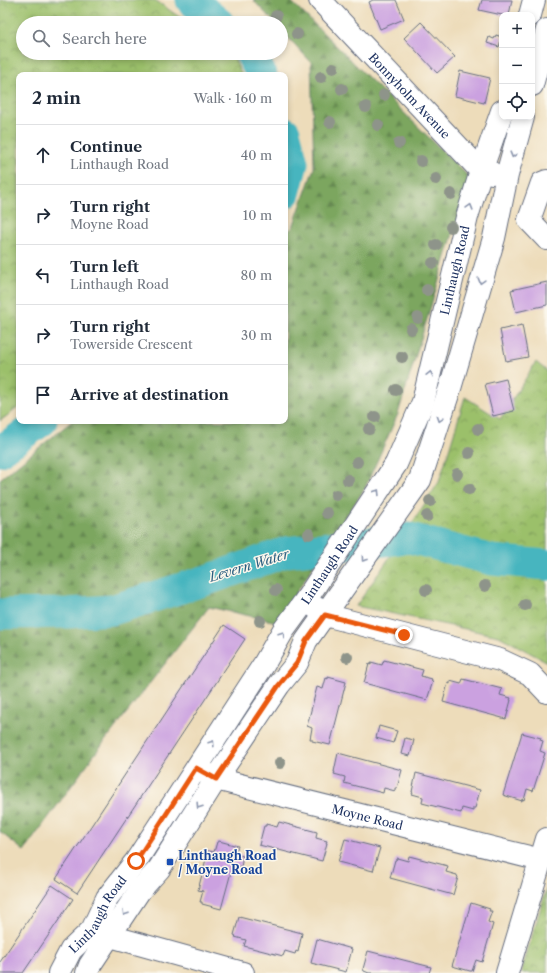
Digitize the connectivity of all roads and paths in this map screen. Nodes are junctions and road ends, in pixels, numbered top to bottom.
1 (320, 0) edge
2 (534, 0) edge
3 (341, 8) edge
4 (531, 12) edge
5 (547, 30) edge
6 (532, 84) edge
7 (499, 119) edge
8 (522, 120) edge
9 (481, 170) junction
10 (507, 175) junction
11 (544, 182) edge
12 (547, 239) edge
13 (306, 601) junction
14 (325, 615) junction
15 (547, 692) edge
16 (196, 768) junction
17 (216, 779) junction
18 (547, 839) edge
19 (541, 860) junction
20 (101, 933) junction
21 (59, 973) edge
22 (87, 973) edge
23 (242, 973) edge
24 (507, 973) edge

1 - 3 street, Bonnyholm Avenue
2 - 4 street
3 - 9 street, Bonnyholm Avenue
5 - 6 street
7 - 9 street, Linthaugh Road
8 -> 10 street, Linthaugh Road
9 - 10 street
13 -> 9 street, Linthaugh Road
10 -> 14 street, Linthaugh Road
11 - 12 street
13 - 14 street
16 -> 13 street, Linthaugh Road
14 - 15 street
14 - 17 street, Linthaugh Road
16 - 17 street, Moyne Road
16 - 20 street, Linthaugh Road
17 - 19 street, Moyne Road
17 -> 20 street, Linthaugh Road
18 - 19 street
19 - 24 street
20 - 21 street, Linthaugh Road
20 - 22 street, Linthaugh Road
20 - 23 street

